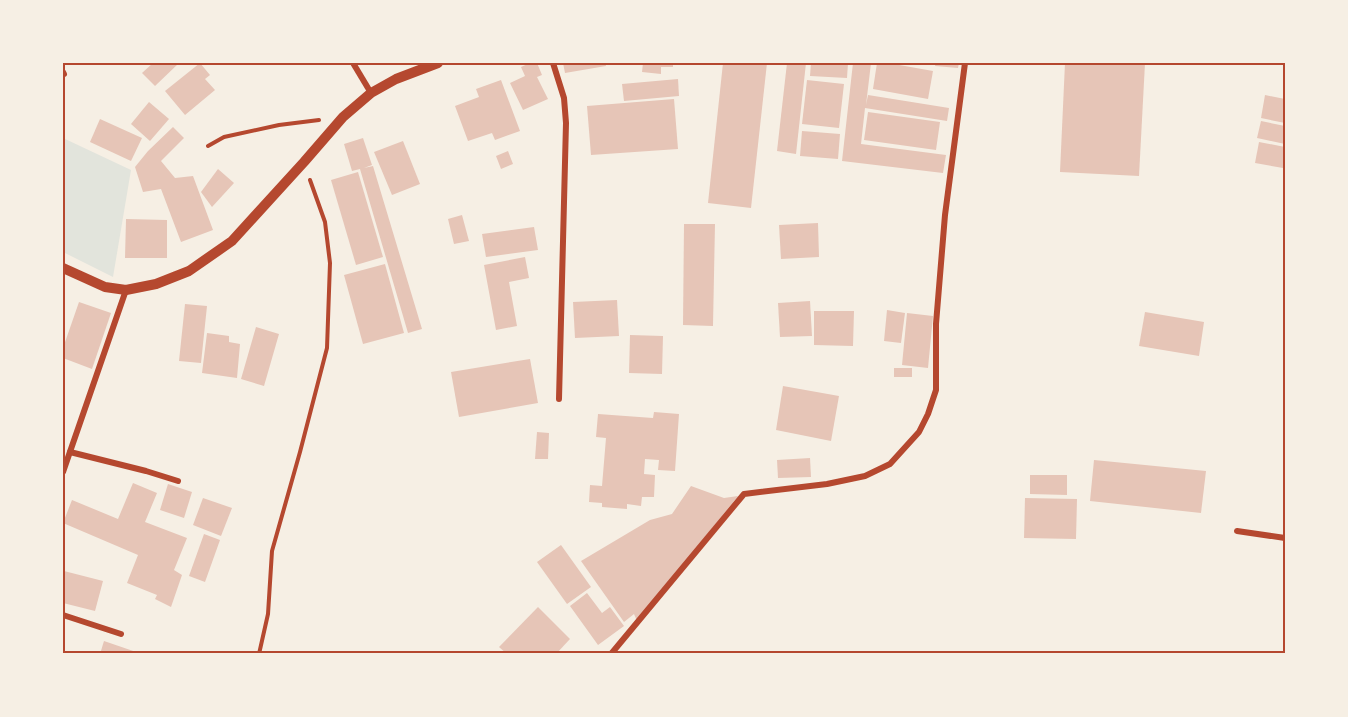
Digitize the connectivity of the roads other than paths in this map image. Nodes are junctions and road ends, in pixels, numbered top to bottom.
1 (353, 63) edge
2 (438, 63) edge
3 (554, 63) edge
4 (965, 63) edge
5 (371, 93) junction
6 (63, 268) edge
7 (126, 290) junction
8 (559, 399) dead end
9 (70, 452) junction
10 (63, 472) edge
11 (178, 481) dead end
12 (1237, 531) dead end
13 (1285, 538) edge
14 (63, 615) edge
15 (121, 634) dead end
16 (611, 654) edge

1 - 5 street
2 - 5 street
3 - 8 street
4 - 16 street
5 - 7 street
6 - 7 street
7 - 9 street
9 - 10 street
9 - 11 street
12 - 13 street
14 - 15 street

